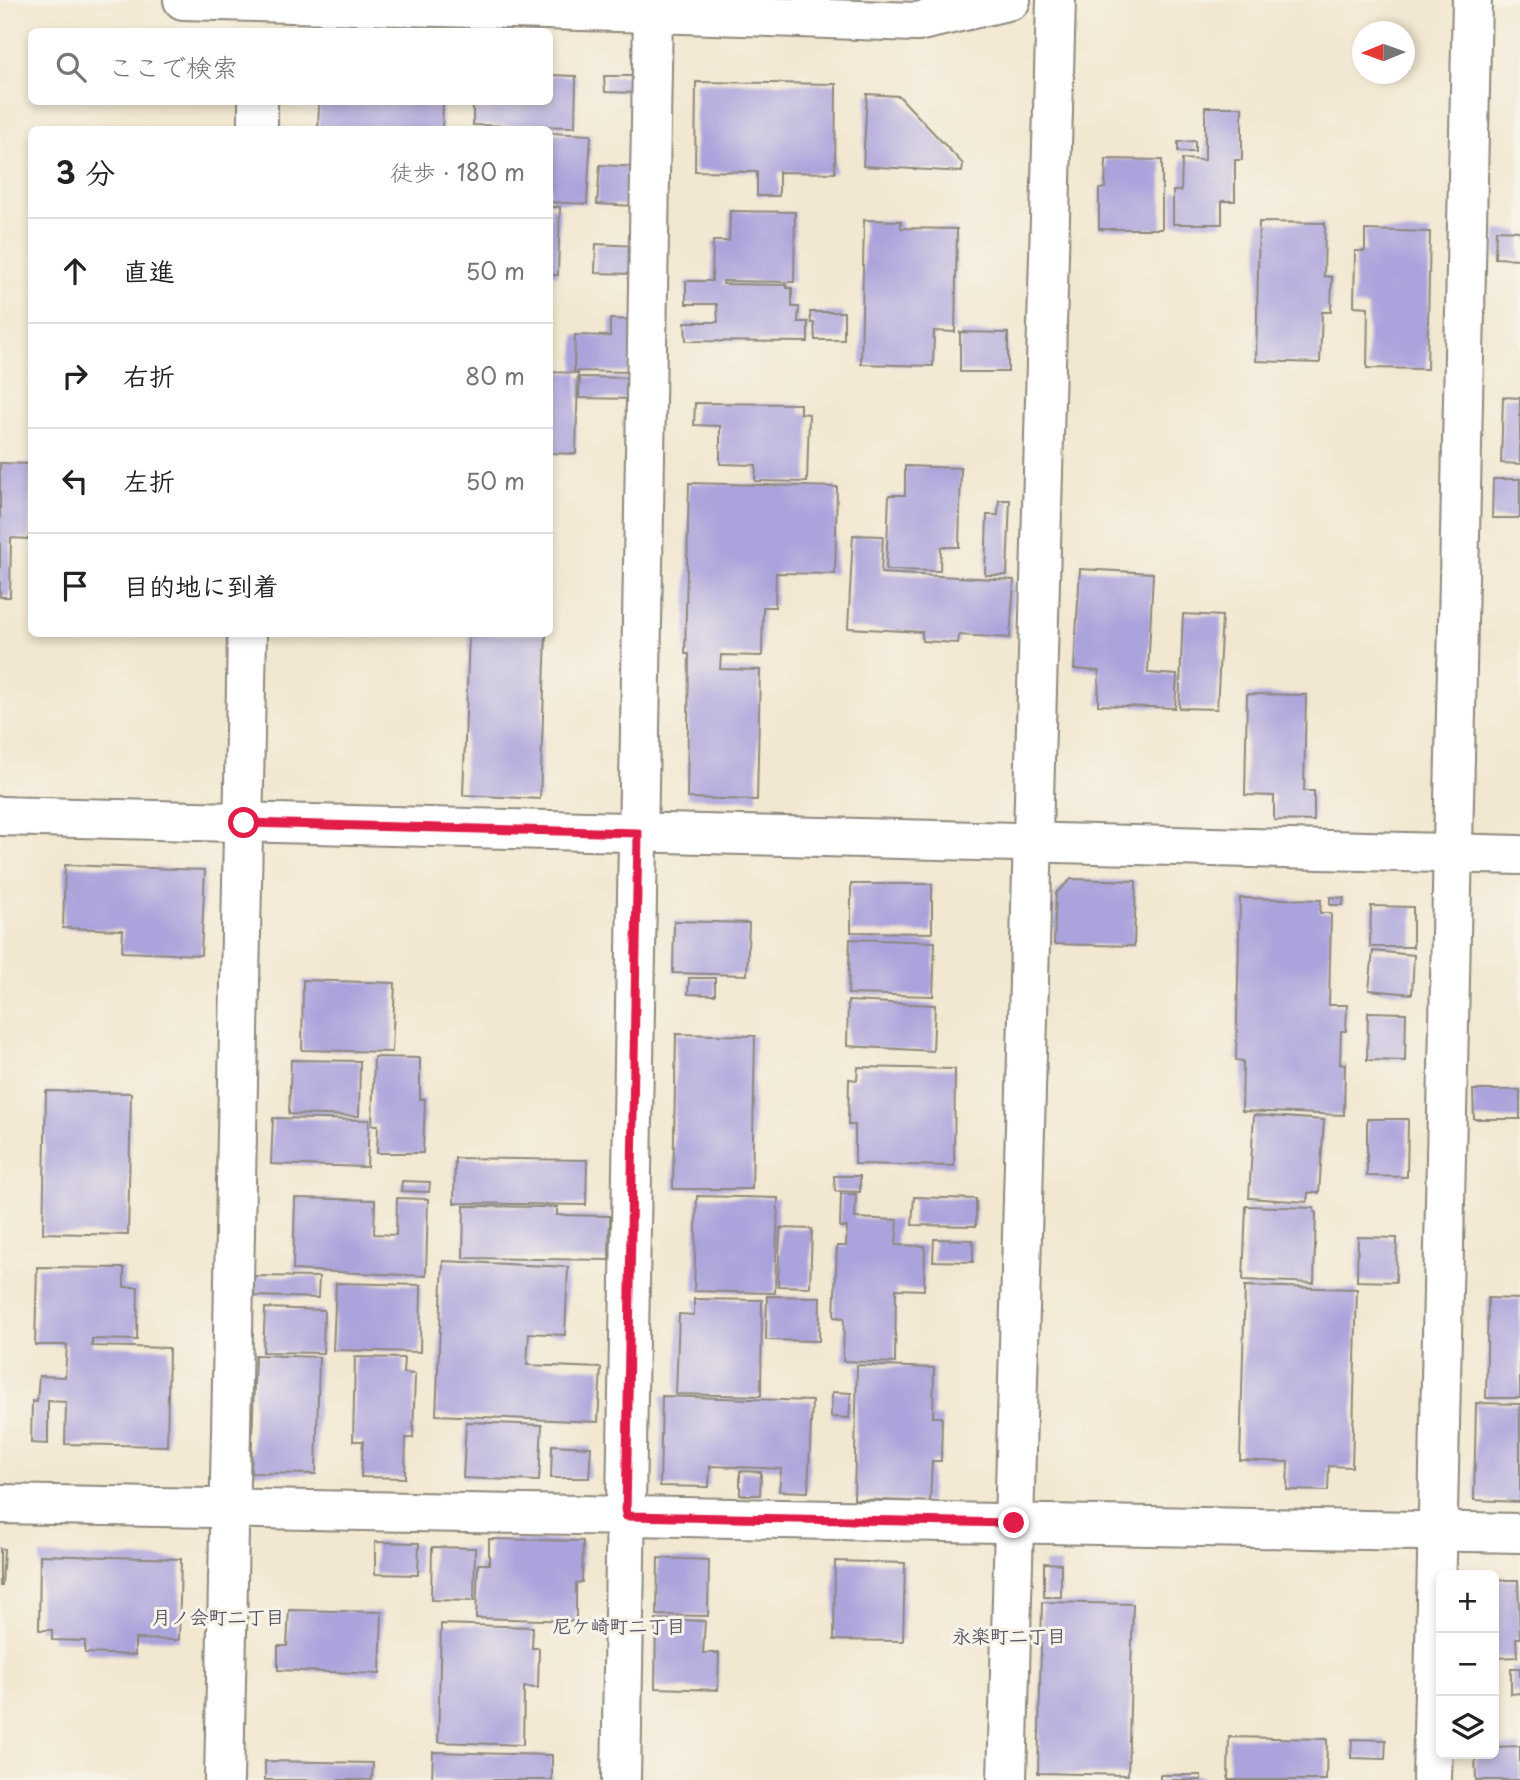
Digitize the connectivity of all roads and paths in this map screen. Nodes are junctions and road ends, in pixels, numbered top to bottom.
1 (183, 0) edge
2 (1011, 0) edge
3 (1056, 0) edge
4 (1472, 0) edge
5 (260, 11) edge
6 (653, 13) junction
7 (258, 105) edge
8 (258, 126) edge
9 (247, 637) edge
10 (0, 816) edge
11 (244, 823) junction
12 (638, 833) junction
13 (1032, 843) junction
14 (1453, 854) junction
15 (1520, 855) edge
16 (0, 1504) edge
17 (230, 1508) junction
18 (626, 1516) junction
19 (1014, 1523) junction
20 (1438, 1531) junction
21 (1520, 1532) edge
22 (224, 1780) edge
23 (621, 1780) edge
24 (1007, 1780) edge
25 (1432, 1780) edge

1 - 5 street
2 - 6 street
3 - 13 street
4 - 14 street
5 - 6 street
6 - 12 street
7 - 8 street
9 - 11 street
10 - 11 street
11 - 12 street
11 - 17 street
12 - 13 street
12 - 18 street
13 - 14 street
13 - 19 street
14 - 15 street
14 - 20 street
16 - 17 street
17 - 18 street
17 - 22 street
18 - 19 street
18 - 23 street
19 - 20 street
19 - 24 street
20 - 21 street
20 - 25 street

